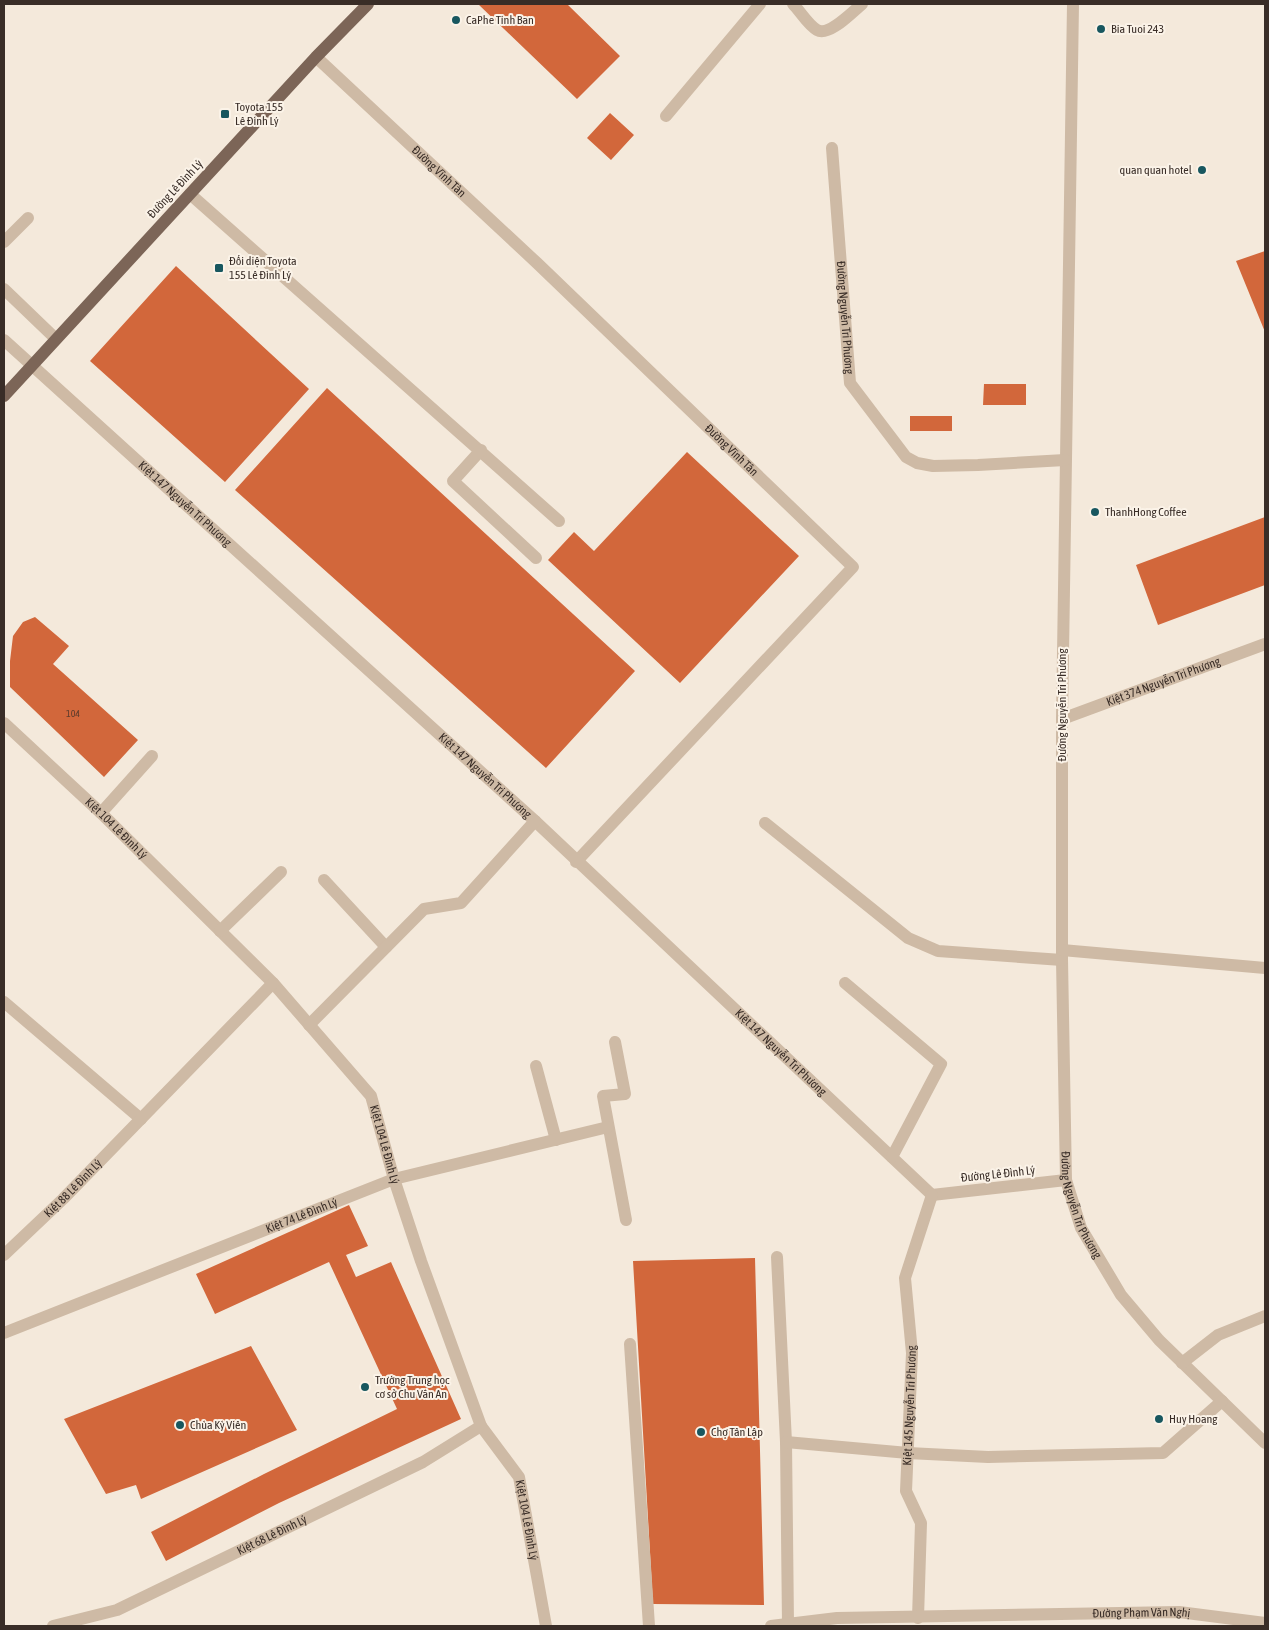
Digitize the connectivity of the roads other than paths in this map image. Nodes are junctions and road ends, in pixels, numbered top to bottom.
1 (368, 4) edge
2 (760, 4) edge
3 (793, 4) edge
4 (862, 4) edge
5 (1073, 4) edge
6 (316, 57) junction
7 (666, 116) dead end
8 (832, 148) dead end
9 (190, 194) junction
10 (28, 218) dead end
11 (4, 242) edge
12 (4, 288) edge
13 (56, 339) junction
14 (4, 340) edge
15 (32, 364) junction
16 (4, 396) edge
17 (481, 450) junction
18 (1065, 460) junction
19 (559, 520) dead end
20 (536, 558) dead end
21 (1265, 644) edge
22 (1062, 719) junction
23 (4, 724) edge
24 (152, 756) dead end
25 (101, 813) junction
26 (535, 821) junction
27 (765, 823) dead end
28 (576, 862) junction
29 (280, 872) dead end
30 (324, 880) dead end
31 (220, 931) junction
32 (386, 947) junction
33 (1062, 955) junction
34 (1265, 968) edge
35 (273, 983) junction
36 (845, 983) dead end
37 (4, 1002) edge
38 (309, 1025) junction
39 (615, 1042) dead end
40 (536, 1066) dead end
41 (141, 1119) junction
42 (608, 1127) junction
43 (556, 1140) junction
44 (892, 1158) junction
45 (394, 1179) junction
46 (1066, 1180) junction
47 (932, 1195) junction
48 (626, 1220) dead end
49 (4, 1255) edge
50 (777, 1257) dead end
51 (1265, 1316) edge
52 (4, 1333) edge
53 (630, 1344) dead end
54 (1182, 1363) junction
55 (1222, 1401) junction
56 (481, 1426) junction
57 (786, 1442) junction
58 (1265, 1443) edge
59 (908, 1453) junction
60 (918, 1618) junction
61 (1079, 1620) edge
62 (1240, 1623) edge
63 (1265, 1623) edge
64 (788, 1624) junction
65 (53, 1626) edge
66 (546, 1626) edge
67 (649, 1626) edge
68 (771, 1626) edge

1 - 6 main road, Đường Lê Đình Lý
2 - 7 street
3 - 4 street
5 - 18 street, Đường Nguyễn Tri Phương
6 - 9 main road, Đường Lê Đình Lý
6 - 28 street, Đường Vĩnh Tân
8 - 18 street, Đường Nguyễn Tri Phương
9 - 13 main road, Đường Lê Đình Lý
9 - 17 street
10 - 11 street
12 - 13 street
13 - 15 main road, Đường Lê Đình Lý
14 - 15 street, Kiệt 147 Nguyễn Tri Phương
15 - 16 main road, Đường Lê Đình Lý
15 - 26 street, Kiệt 147 Nguyễn Tri Phương
17 - 19 street
17 - 20 street
18 - 22 street, Đường Nguyễn Tri Phương
21 - 22 street, Kiệt 374 Nguyễn Tri Phương
22 - 33 street, Đường Nguyễn Tri Phương
23 - 25 street, Kiệt 104 Lê Đình Lý
24 - 25 street
25 - 31 street, Kiệt 104 Lê Đình Lý
26 - 28 street, Kiệt 147 Nguyễn Tri Phương
26 - 32 street
27 - 33 street
28 - 44 street, Kiệt 147 Nguyễn Tri Phương
29 - 31 street
30 - 32 street
31 - 35 street, Kiệt 104 Lê Đình Lý
32 - 38 street
33 - 34 street
33 - 46 street, Đường Nguyễn Tri Phương
35 - 38 street, Kiệt 104 Lê Đình Lý
35 - 41 street, Kiệt 88 Lê Đình Lý
36 - 44 street
37 - 41 street
38 - 45 street, Kiệt 104 Lê Đình Lý
39 - 42 street
40 - 43 street
41 - 49 street, Kiệt 88 Lê Đình Lý
42 - 43 street, Kiệt 74 Lê Đình Lý
42 - 48 street
43 - 45 street, Kiệt 74 Lê Đình Lý
44 - 47 street, Kiệt 147 Nguyễn Tri Phương
45 - 52 street, Kiệt 74 Lê Đình Lý
45 - 56 street, Kiệt 104 Lê Đình Lý
46 - 47 street, Đường Lê Đình Lý
46 - 54 street, Đường Nguyễn Tri Phương
47 - 59 street, Kiệt 145 Nguyễn Tri Phương
50 - 57 street
51 - 54 street
53 - 67 street
54 - 55 street, Đường Nguyễn Tri Phương
55 - 58 street, Đường Nguyễn Tri Phương
55 - 59 street
56 - 65 street, Kiệt 68 Lê Đình Lý
56 - 66 street, Kiệt 104 Lê Đình Lý
57 - 59 street
57 - 64 street
59 - 60 street, Kiệt 145 Nguyễn Tri Phương
60 - 61 street, Đường Phạm Văn Nghị
60 - 64 street, Đường Phạm Văn Nghị
61 - 62 street, Đường Phạm Văn Nghị
62 - 63 street, Đường Phạm Văn Nghị
64 - 68 street, Đường Phạm Văn Nghị

